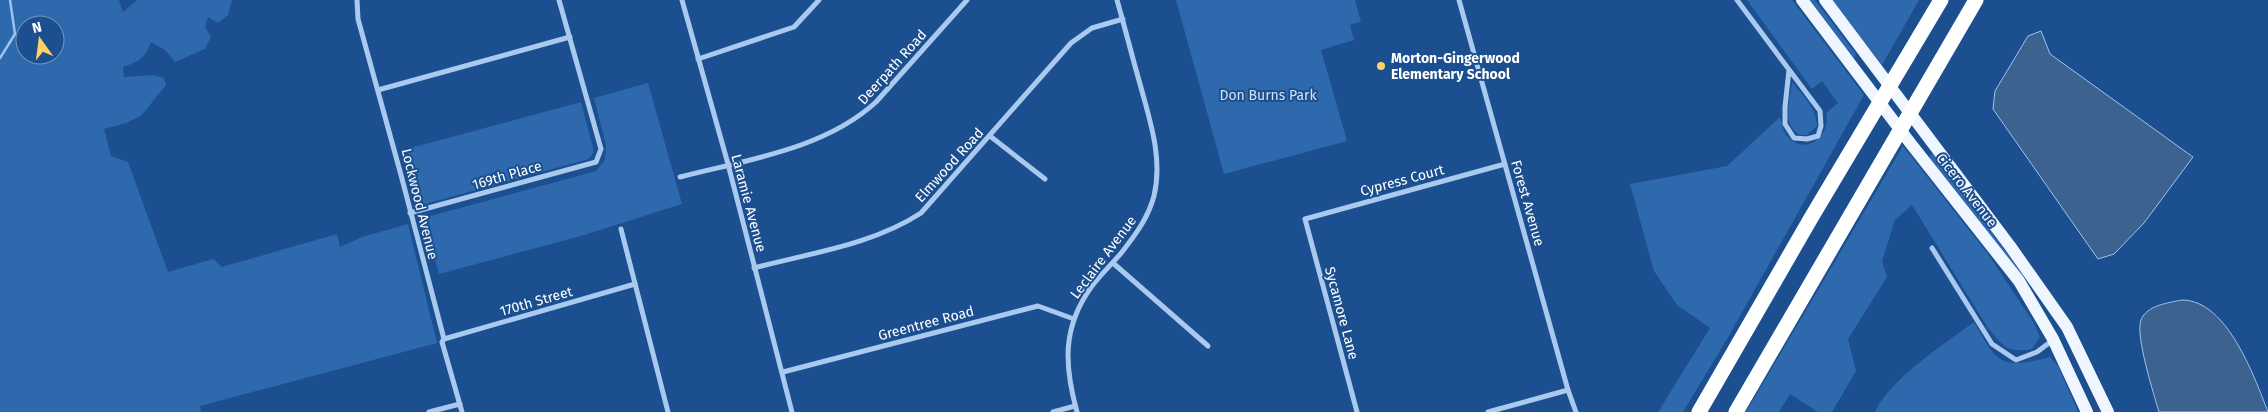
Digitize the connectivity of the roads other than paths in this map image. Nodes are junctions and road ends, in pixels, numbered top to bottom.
1 (358, 0) edge
2 (559, 0) edge
3 (682, 0) edge
4 (819, 0) edge
5 (967, 0) edge
6 (1117, 0) edge
7 (1459, 0) edge
8 (1737, 0) edge
9 (1802, 0) edge
10 (1825, 0) edge
11 (1934, 0) edge
12 (1941, 0) edge
13 (1976, 2) edge
14 (1123, 19) junction
15 (570, 37) junction
16 (698, 59) junction
17 (1789, 70) junction
18 (1898, 73) junction
19 (378, 90) junction
20 (990, 136) junction
21 (728, 164) junction
22 (1505, 164) junction
23 (680, 177) dead end
24 (1045, 179) dead end
25 (410, 213) junction
26 (1305, 219) joint
27 (621, 229) dead end
28 (1932, 248) dead end
29 (1113, 263) junction
30 (754, 268) junction
31 (635, 284) junction
32 (1074, 318) junction
33 (444, 339) junction
34 (2053, 339) junction
35 (1208, 346) dead end
36 (783, 372) junction
37 (1568, 390) junction
38 (460, 404) junction
39 (1076, 409) edge
40 (429, 412) edge
41 (462, 412) edge
42 (668, 412) edge
43 (792, 412) edge
44 (1053, 412) edge
45 (1357, 412) edge
46 (1488, 412) edge
47 (1576, 412) edge
48 (1699, 412) edge
49 (1736, 412) edge
50 (2086, 412) edge
51 (2108, 412) edge

1 - 19 street, Lockwood Avenue
2 - 15 street
3 - 16 street, Laramie Avenue
4 - 16 street
5 - 21 street, Deerpath Road
6 - 14 street, Leclaire Avenue
7 - 22 street, Forest Avenue
8 - 17 street
9 - 34 main road, Cicero Avenue
10 - 51 main road, Cicero Avenue
11 - 18 highway
12 - 18 highway
13 - 49 highway
14 - 20 street, Elmwood Road
14 - 29 street, Leclaire Avenue
15 - 19 street
15 - 25 street, 169th Place
16 - 21 street, Laramie Avenue
17 - 17 street
18 - 48 highway
19 - 25 street, Lockwood Avenue
20 - 24 street
20 - 30 street, Elmwood Road
21 - 23 street, Deerpath Road
21 - 30 street, Laramie Avenue
22 - 26 street, Cypress Court
22 - 37 street, Forest Avenue
25 - 33 street, Lockwood Avenue
26 - 45 street, Sycamore Lane
27 - 31 street
28 - 34 street
29 - 32 street, Leclaire Avenue
29 - 35 street
30 - 36 street, Laramie Avenue
31 - 33 street, 170th Street
31 - 42 street
32 - 36 street, Greentree Road
32 - 39 street, Leclaire Avenue
33 - 38 street, Lockwood Avenue
34 - 50 main road, Cicero Avenue
36 - 43 street, Laramie Avenue
37 - 46 street
37 - 47 street, Forest Avenue
38 - 40 street
38 - 41 street, Lockwood Avenue
39 - 44 street

